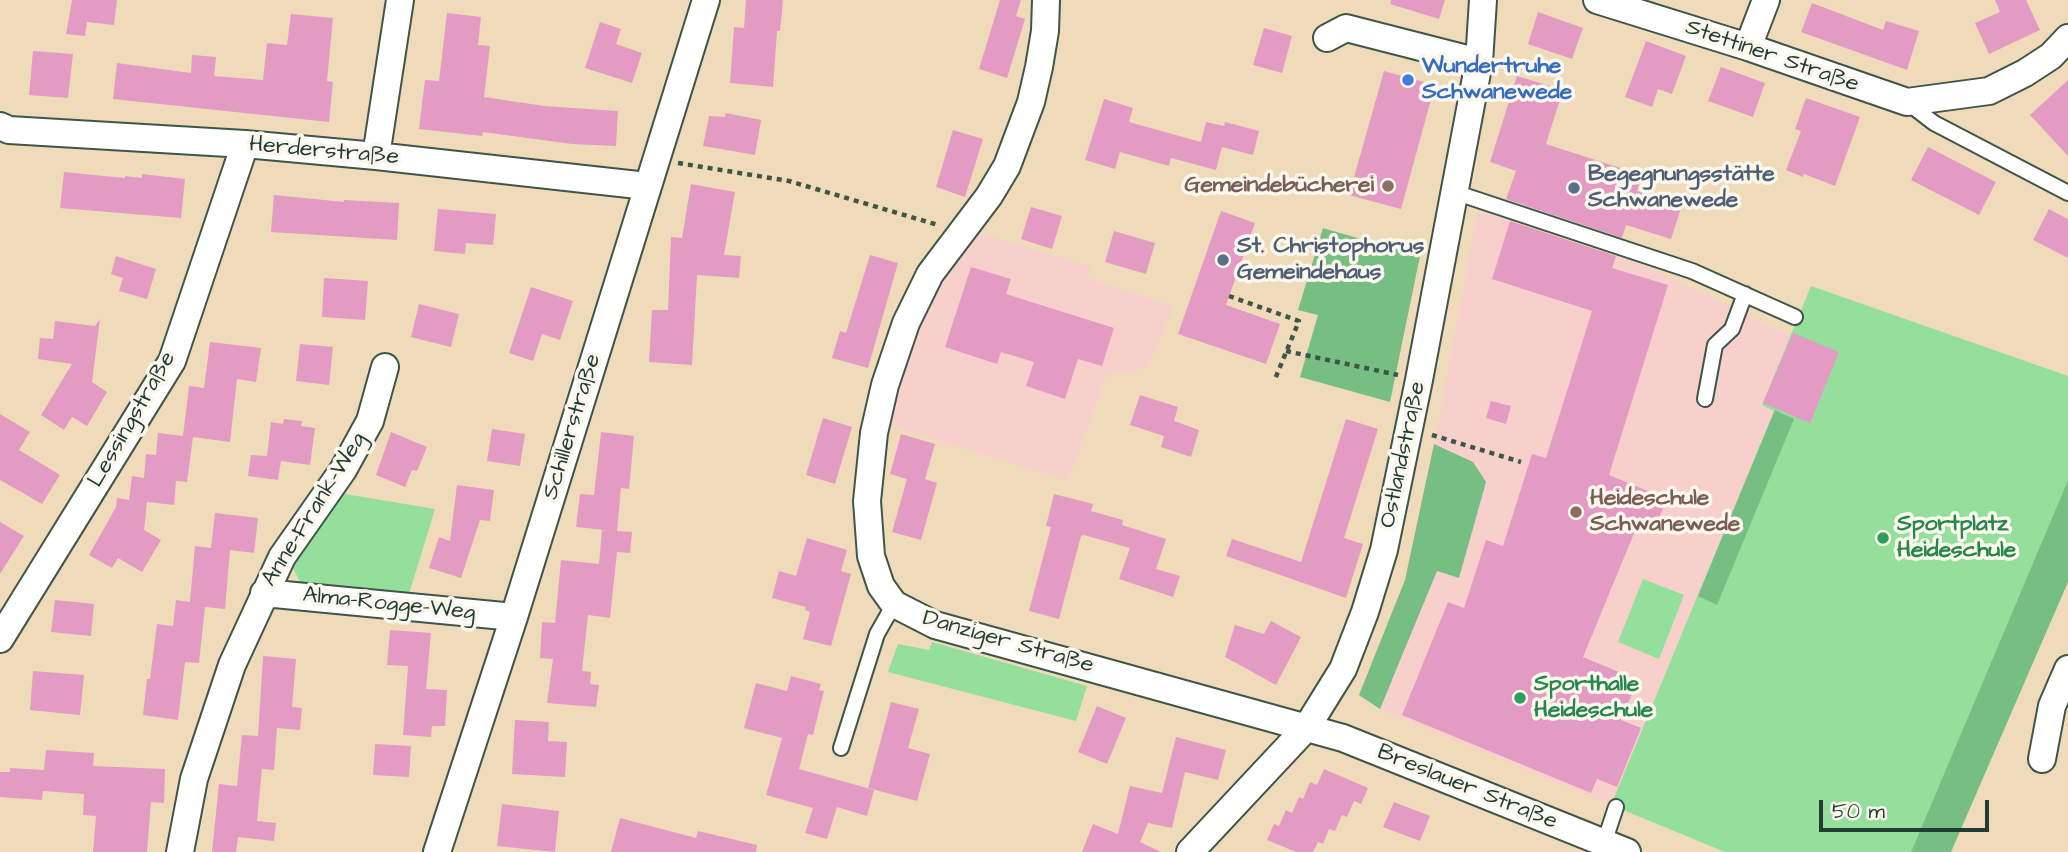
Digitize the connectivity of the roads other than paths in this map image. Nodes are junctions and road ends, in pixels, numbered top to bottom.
1 (400, 0) edge
2 (706, 0) edge
3 (1046, 0) edge
4 (1483, 0) edge
5 (1597, 0) edge
6 (1766, 0) edge
7 (1327, 38) dead end
8 (2068, 38) edge
9 (1748, 47) junction
10 (1479, 62) junction
11 (1907, 102) junction
12 (0, 126) edge
13 (245, 144) junction
14 (376, 156) junction
15 (648, 186) junction
16 (1454, 192) junction
17 (2068, 193) edge
18 (1745, 294) junction
19 (1795, 317) dead end
20 (385, 367) dead end
21 (1705, 399) dead end
22 (264, 593) junction
23 (894, 604) junction
24 (514, 617) junction
25 (0, 639) edge
26 (2068, 669) edge
27 (1307, 727) junction
28 (841, 748) dead end
29 (2042, 759) dead end
30 (1616, 807) dead end
31 (1610, 849) edge
32 (180, 852) edge
33 (437, 852) edge
34 (1190, 852) edge

1 - 14 street
2 - 15 street, Schillerstraße
3 - 23 street, Danziger Straße
4 - 10 street, Ostlandstraße
5 - 9 street, Stettiner Straße
6 - 9 street
7 - 10 street
8 - 11 street, Stettiner Straße
9 - 11 street, Stettiner Straße
10 - 16 street, Ostlandstraße
11 - 17 lane, Stettiner Straße
12 - 13 street, Herderstraße
13 - 14 street, Herderstraße
13 - 25 street, Lessingstraße
14 - 15 street, Herderstraße
15 - 24 street, Schillerstraße
16 - 18 lane
16 - 27 street, Ostlandstraße
18 - 19 lane
18 - 21 lane
20 - 22 street, Anne-Frank-Weg
22 - 24 street, Alma-Rogge-Weg
22 - 32 street, Anne-Frank-Weg
23 - 27 street, Danziger Straße
23 - 28 lane
24 - 33 street, Schillerstraße
26 - 29 street
27 - 31 street, Breslauer Straße
27 - 34 street, Ostlandstraße
30 - 31 lane

